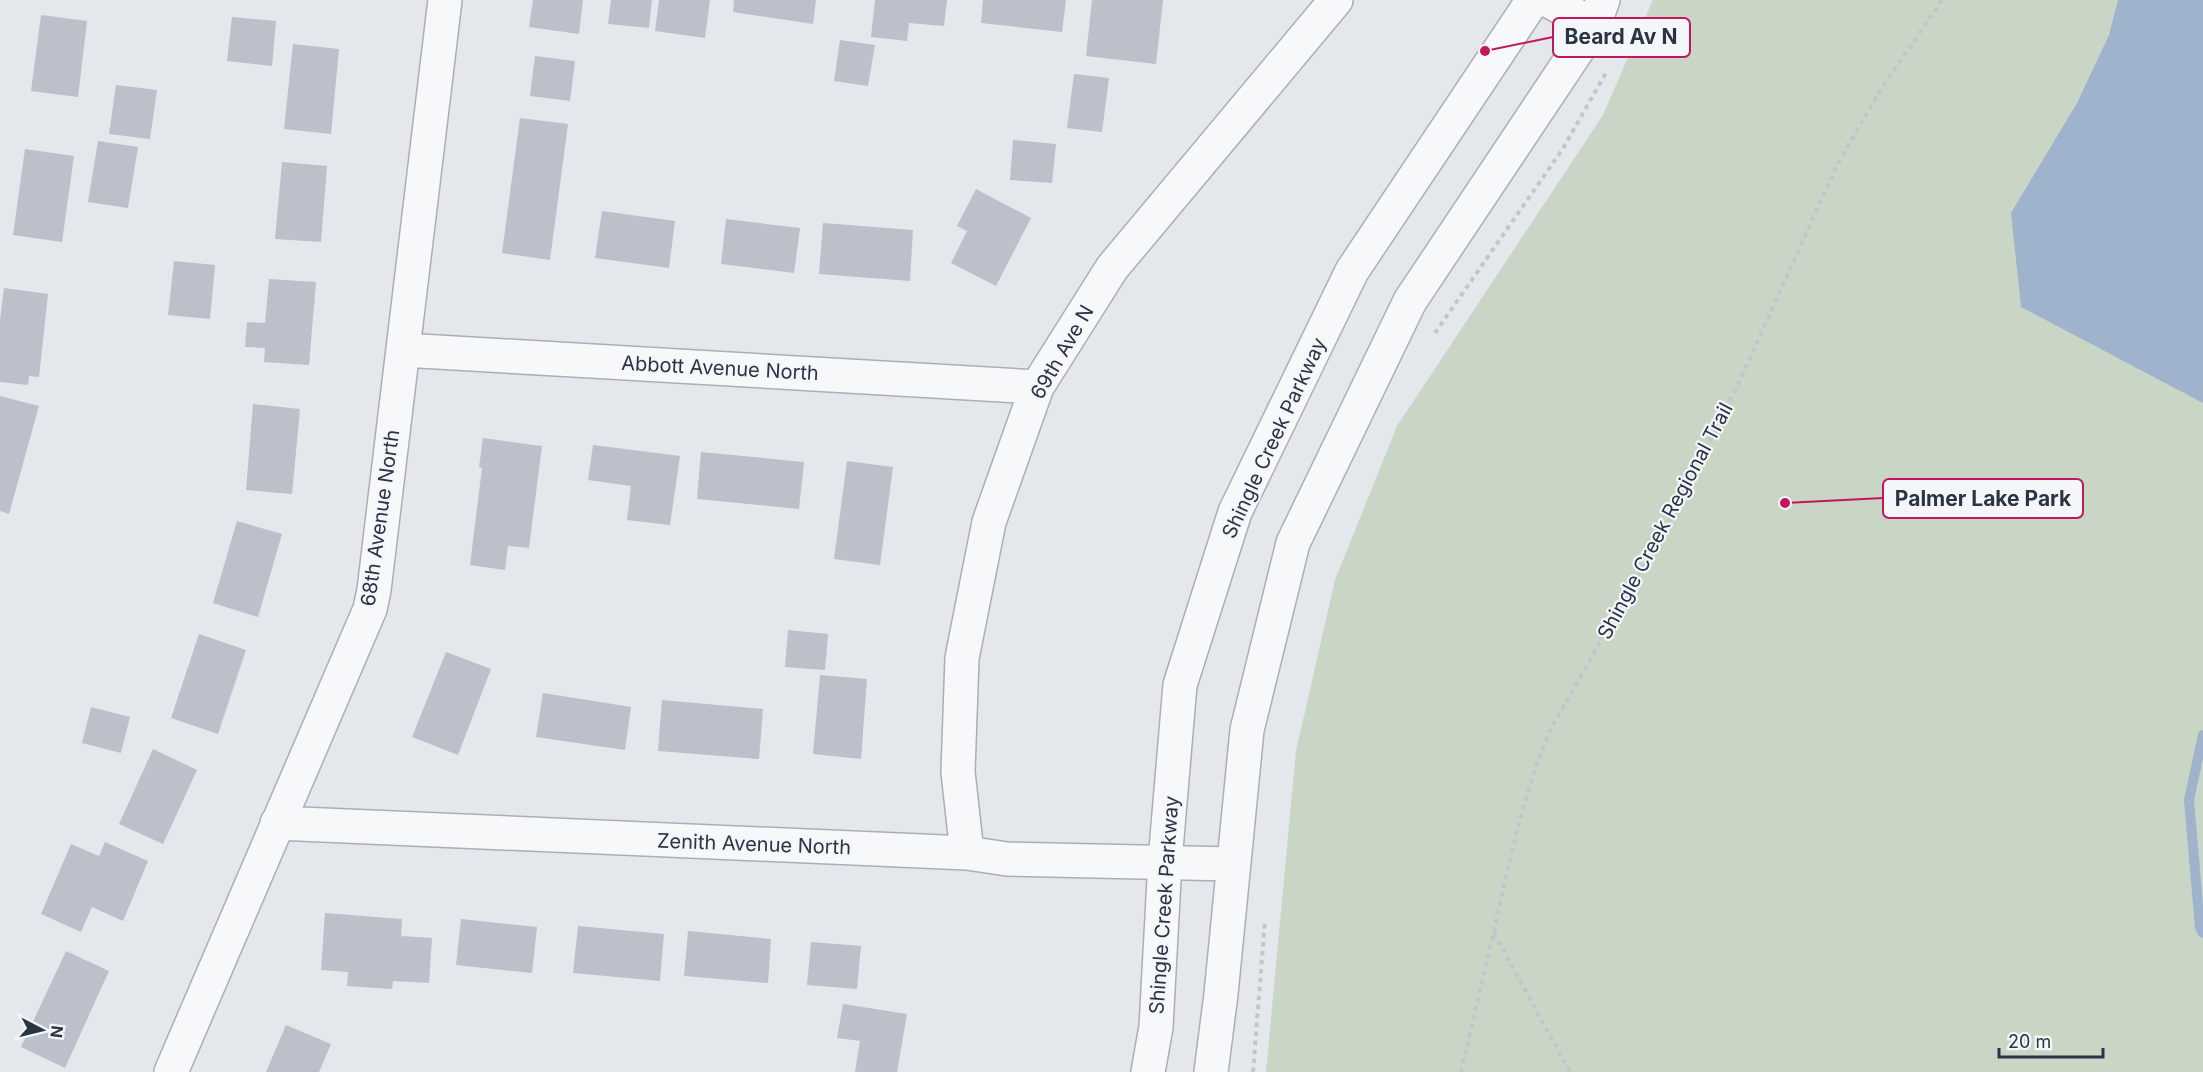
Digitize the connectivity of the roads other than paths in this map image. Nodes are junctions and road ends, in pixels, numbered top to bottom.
1 (445, 0) edge
2 (1336, 0) edge
3 (1533, 0) edge
4 (1547, 0) edge
5 (1598, 12) edge
6 (403, 350) junction
7 (1037, 387) junction
8 (276, 823) junction
9 (967, 853) junction
10 (1165, 861) junction
11 (1232, 864) junction
12 (171, 1072) edge
13 (1148, 1072) edge
14 (1211, 1072) edge

1 - 6 street, 68th Avenue North
2 - 7 street, 69th Ave N
3 - 10 street, Shingle Creek Parkway
4 - 5 street
5 - 11 street
6 - 7 street, Abbott Avenue North
6 - 8 street, 68th Avenue North
7 - 9 street, 69th Ave N
8 - 9 street, Zenith Avenue North
8 - 12 street, 68th Avenue North
9 - 10 street, Zenith Avenue North
10 - 11 street, Zenith Avenue North
10 - 13 street, Shingle Creek Parkway
11 - 14 street

